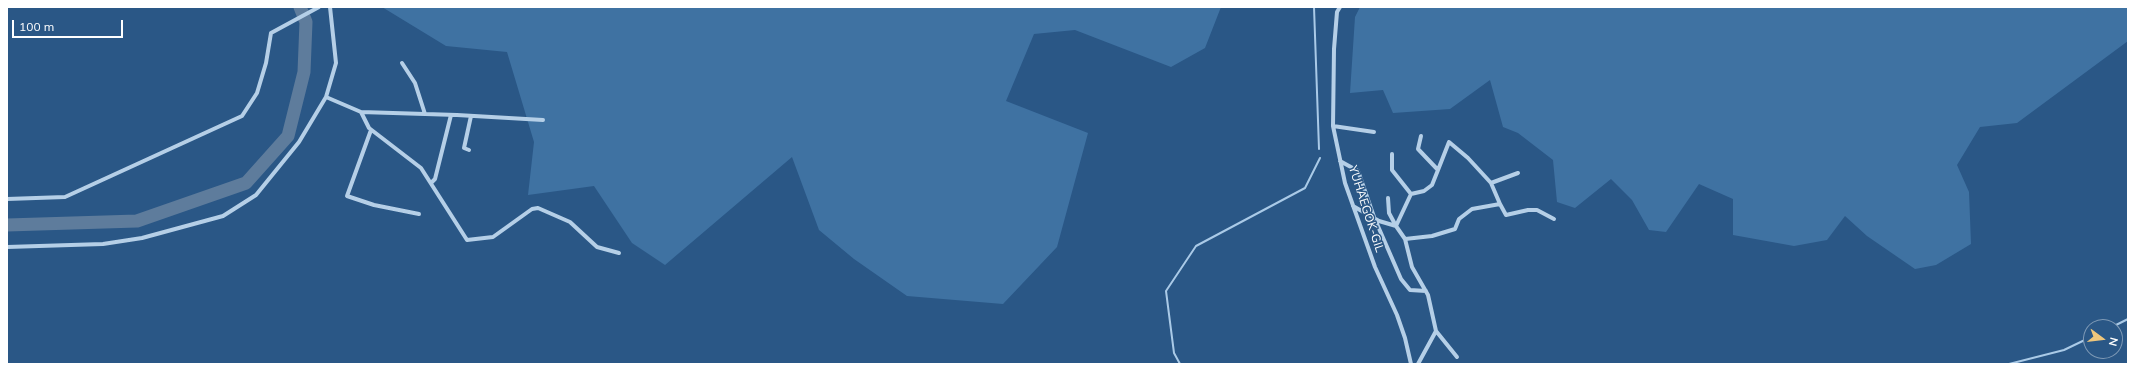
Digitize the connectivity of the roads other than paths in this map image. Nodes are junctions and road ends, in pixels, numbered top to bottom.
1 (320, 7) edge
2 (330, 7) edge
3 (1340, 7) edge
4 (402, 63) dead end
5 (326, 96) junction
6 (361, 112) junction
7 (425, 114) junction
8 (451, 115) junction
9 (471, 116) junction
10 (543, 120) dead end
11 (1333, 126) junction
12 (371, 130) junction
13 (1374, 132) dead end
14 (1421, 136) dead end
15 (469, 150) dead end
16 (1392, 154) dead end
17 (1340, 161) junction
18 (1438, 170) junction
19 (1518, 173) dead end
20 (432, 183) junction
21 (1491, 184) junction
22 (1411, 194) junction
23 (1388, 198) dead end
24 (7, 199) edge
25 (1500, 204) junction
26 (1353, 206) junction
27 (418, 214) dead end
28 (1374, 217) junction
29 (1554, 219) dead end
30 (1396, 226) junction
31 (1405, 239) junction
32 (7, 247) edge
33 (619, 253) dead end
34 (1426, 291) junction
35 (1436, 331) junction
36 (1457, 357) dead end
37 (1411, 364) edge
38 (1418, 364) edge

1 - 24 street
2 - 5 street
3 - 11 street, YUHAEGOK-GIL
4 - 7 street
5 - 6 street
5 - 32 street
6 - 7 street
6 - 12 street
7 - 8 street
8 - 9 street
8 - 20 street
9 - 10 street
9 - 15 street
11 - 13 street
11 - 17 street, YUHAEGOK-GIL
12 - 20 street
12 - 27 street
14 - 18 street
16 - 22 street
17 - 26 street, YUHAEGOK-GIL
17 - 28 street
18 - 21 street
18 - 22 street
19 - 21 street
20 - 33 street
21 - 25 street
22 - 30 street
23 - 30 street
25 - 29 street
25 - 31 street
26 - 28 street
26 - 37 street, YUHAEGOK-GIL
28 - 30 street
28 - 34 street
30 - 31 street
31 - 34 street
34 - 35 street
35 - 36 street
35 - 38 street

